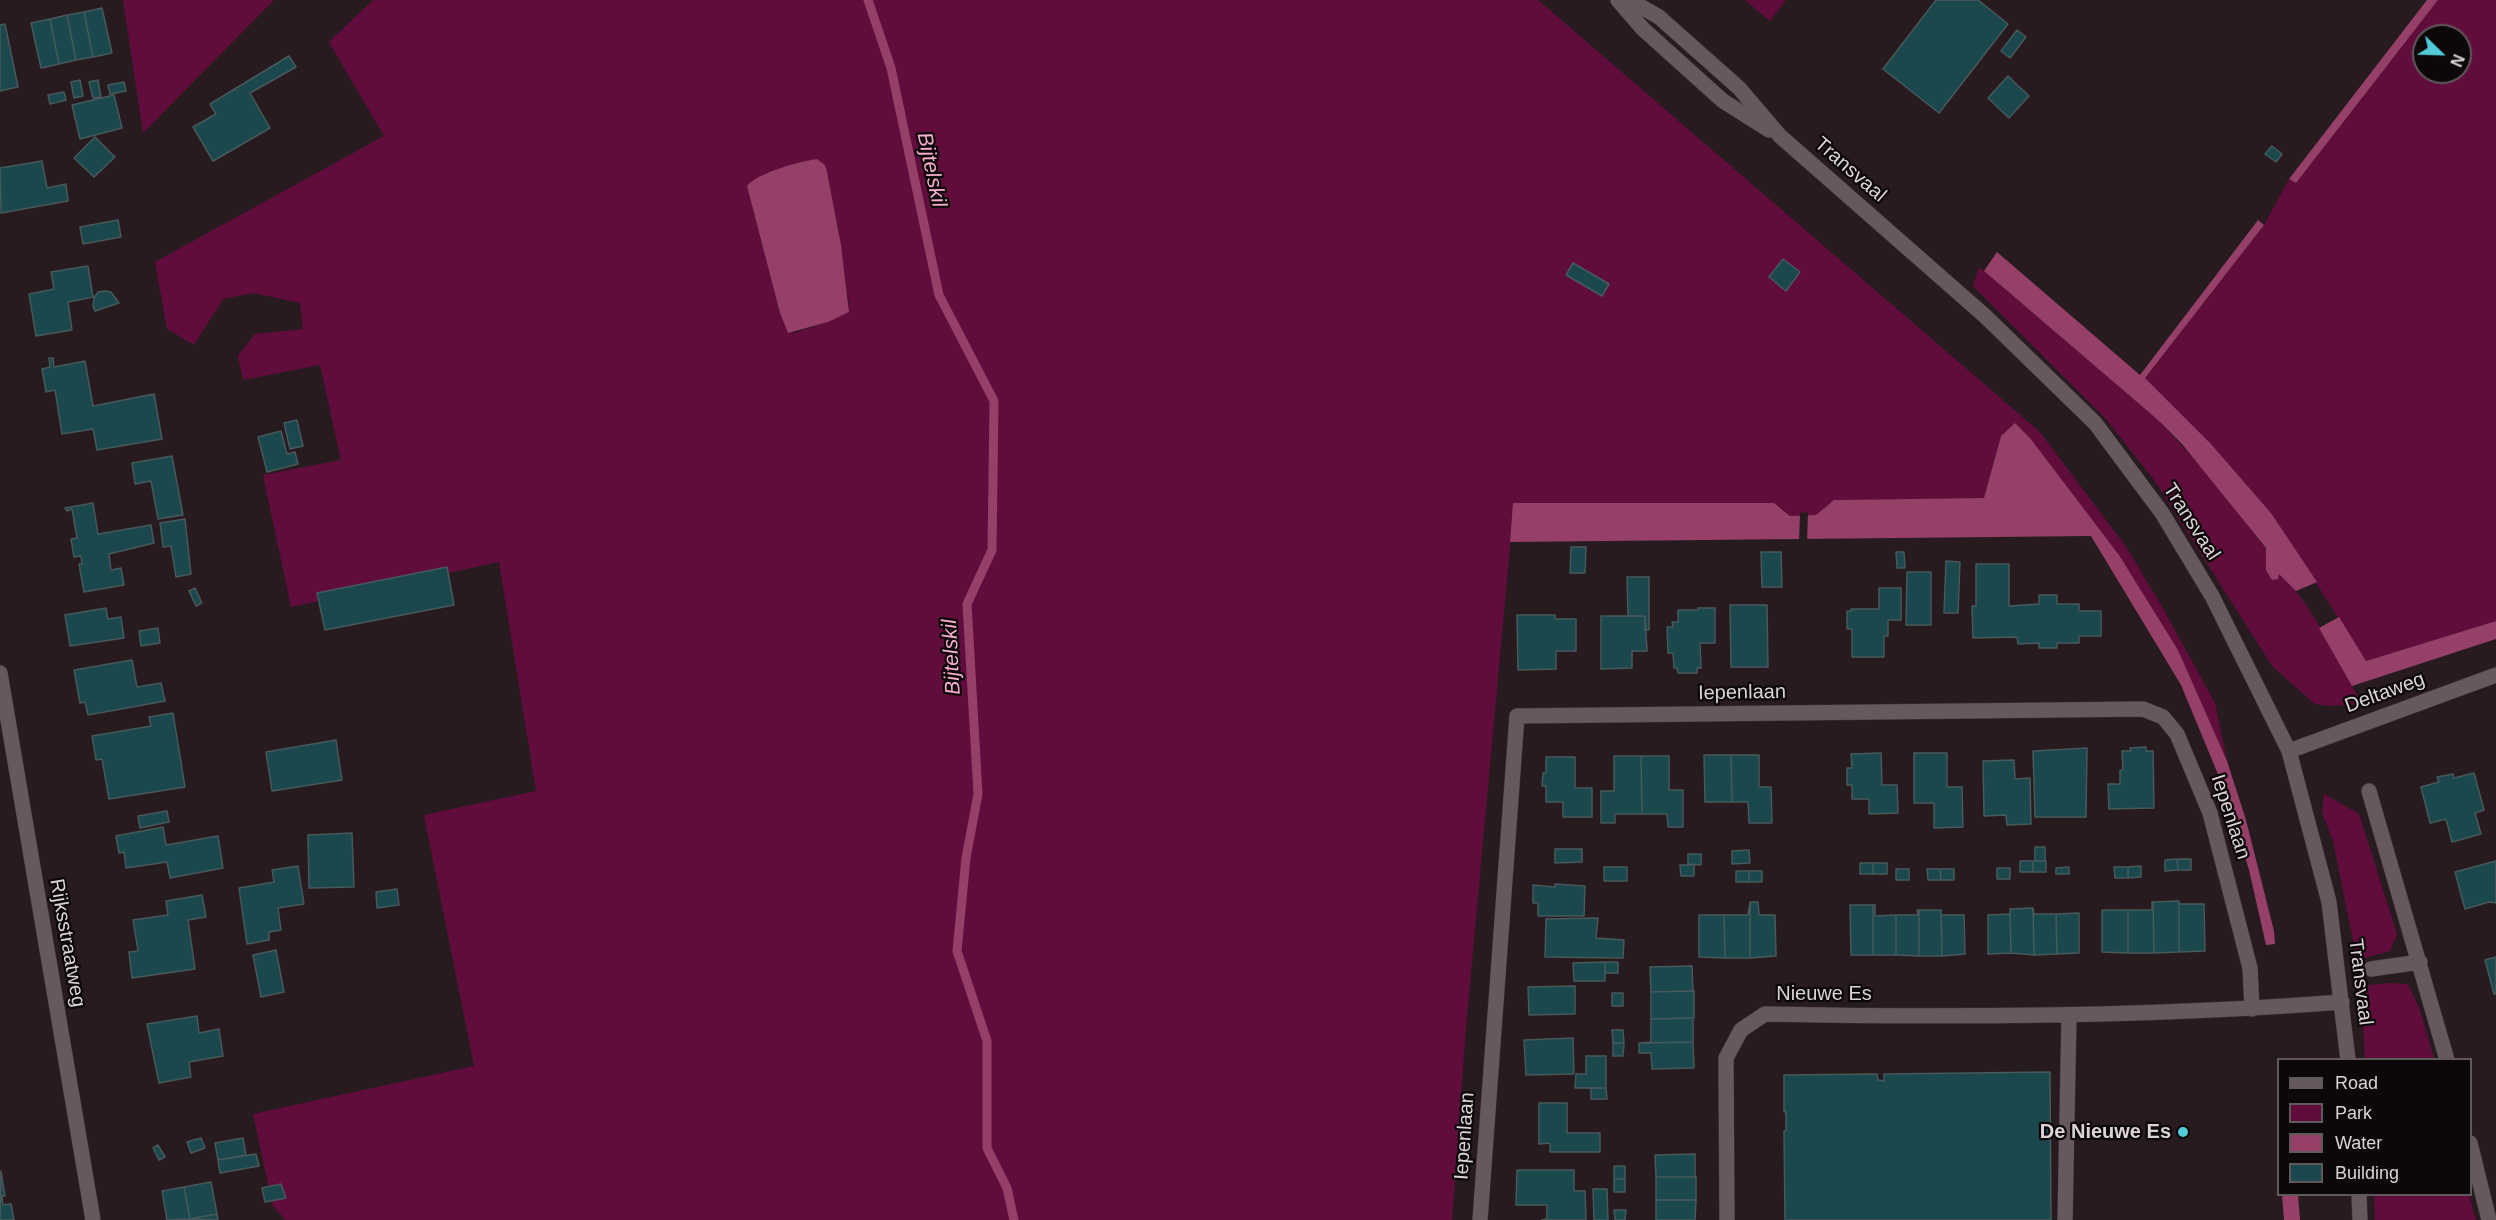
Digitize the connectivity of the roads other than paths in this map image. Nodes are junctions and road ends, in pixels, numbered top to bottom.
1 (1618, 0) edge
2 (1630, 0) edge
3 (1780, 136) junction
4 (0, 674) edge
5 (2496, 675) edge
6 (2289, 751) junction
7 (2369, 791) dead end
8 (2420, 962) junction
9 (2372, 969) dead end
10 (2342, 1002) junction
11 (2252, 1009) junction
12 (2069, 1016) junction
13 (2348, 1058) edge
14 (2447, 1058) edge
15 (2472, 1151) edge
16 (2359, 1196) edge
17 (93, 1220) edge
18 (1480, 1220) edge
19 (1727, 1220) edge
20 (2065, 1220) edge
21 (2360, 1220) edge
22 (2489, 1220) edge

1 - 3 street, Transvaal
2 - 3 street, Transvaal
3 - 6 street, Transvaal
4 - 17 street, Rijksstraatweg
5 - 6 street, Deltaweg
6 - 10 street, Transvaal
7 - 8 street
8 - 9 street, Transvaal
8 - 14 street
10 - 11 street, Nieuwe Es
10 - 13 street, Transvaal
11 - 12 street, Nieuwe Es
11 - 18 street, Iepenlaan
12 - 19 street, Nieuwe Es
12 - 20 street
15 - 22 street
16 - 21 street

